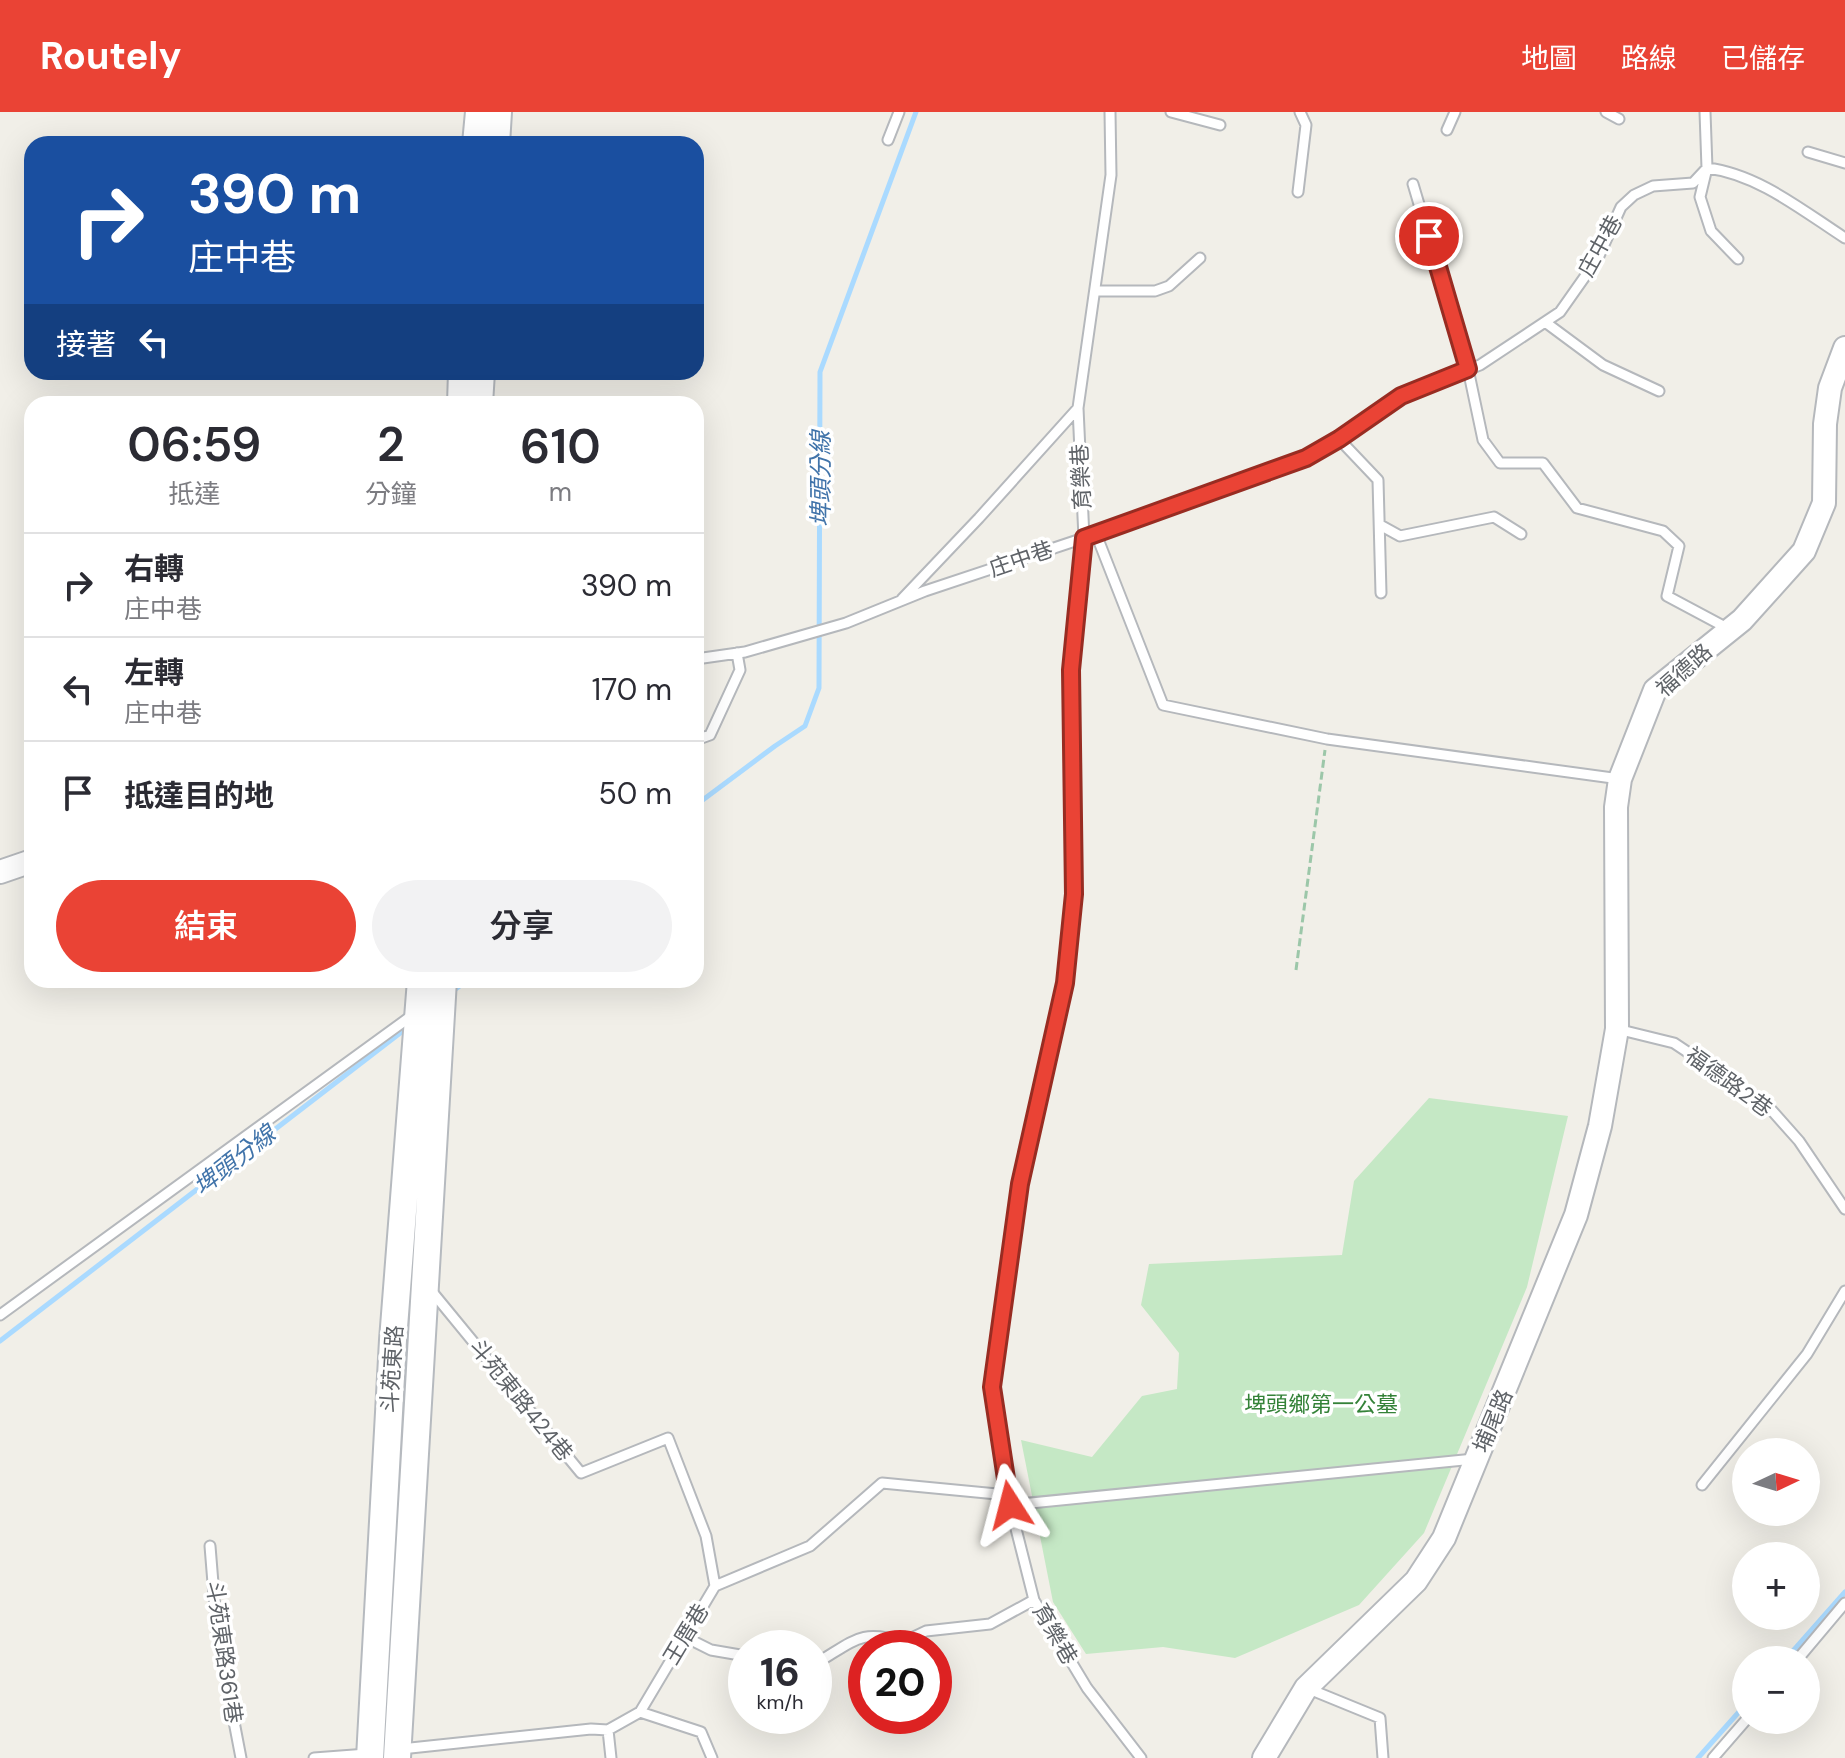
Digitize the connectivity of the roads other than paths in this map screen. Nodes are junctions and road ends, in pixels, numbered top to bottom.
1 (479, 112) edge
2 (498, 112) edge
3 (899, 112) edge
4 (1110, 112) edge
5 (1171, 112) edge
6 (1300, 112) edge
7 (1455, 112) edge
8 (1606, 112) edge
9 (1705, 112) edge
10 (1619, 119) dead end
11 (1220, 125) dead end
12 (1447, 130) dead end
13 (477, 136) edge
14 (496, 136) edge
15 (888, 140) dead end
16 (1808, 152) dead end
17 (1845, 163) edge
18 (1707, 168) junction
19 (1413, 184) dead end
20 (1298, 192) dead end
21 (1845, 238) edge
22 (1200, 258) dead end
23 (1738, 259) dead end
24 (1096, 291) junction
25 (1545, 322) junction
26 (1845, 348) edge
27 (1468, 369) junction
28 (1659, 391) dead end
29 (1078, 408) junction
30 (1339, 439) junction
31 (1380, 525) junction
32 (1096, 534) junction
33 (1521, 534) dead end
34 (1084, 538) junction
35 (1381, 593) dead end
36 (899, 602) junction
37 (1730, 630) junction
38 (737, 653) junction
39 (704, 658) edge
40 (704, 737) edge
41 (1620, 779) junction
42 (24, 864) edge
43 (0, 872) edge
44 (433, 988) edge
45 (435, 988) edge
46 (419, 1010) junction
47 (1617, 1029) junction
48 (1845, 1209) edge
49 (425, 1283) junction
50 (1845, 1291) edge
51 (0, 1315) edge
52 (1477, 1458) junction
53 (1702, 1485) dead end
54 (1010, 1505) junction
55 (210, 1546) dead end
56 (715, 1586) junction
57 (1034, 1600) junction
58 (1845, 1603) edge
59 (685, 1637) junction
60 (1809, 1646) edge
61 (728, 1653) edge
62 (832, 1654) edge
63 (1306, 1688) junction
64 (640, 1712) junction
65 (608, 1730) junction
66 (1734, 1734) edge
67 (397, 1754) edge
68 (370, 1756) edge
69 (241, 1758) edge
70 (314, 1758) edge
71 (611, 1758) edge
72 (712, 1758) edge
73 (1141, 1758) edge
74 (1264, 1758) edge
75 (1383, 1758) edge
76 (1713, 1758) edge

1 - 13 main road
2 - 14 main road
3 - 15 lane
4 - 24 lane, 育樂巷
5 - 11 lane
6 - 20 lane
7 - 12 lane
8 - 10 lane
9 - 18 lane
16 - 17 lane
18 - 21 lane
18 - 23 lane
18 - 25 lane, 庄中巷
19 - 27 lane
22 - 24 lane
24 - 29 lane, 育樂巷
25 - 27 lane, 庄中巷
25 - 28 lane
26 - 37 street, 福德路
27 - 30 lane, 庄中巷
27 - 37 lane
29 - 34 lane, 育樂巷
29 - 36 lane
30 - 31 lane
30 - 32 lane, 庄中巷
31 - 33 lane
31 - 35 lane
32 - 34 lane, 庄中巷
32 - 41 lane
34 - 36 lane, 庄中巷
34 - 54 lane, 育樂巷
36 - 38 lane, 庄中巷
37 - 41 street, 福德路
38 - 39 lane, 庄中巷
38 - 40 lane
41 - 47 street, 福德路
42 - 43 street
44 - 46 main road, 斗苑東路
45 - 49 main road, 斗苑東路
46 - 51 lane
46 - 68 main road, 斗苑東路
47 - 48 lane, 福德路2巷
47 - 52 street, 埔尾路
49 - 56 lane, 斗苑東路424巷
49 - 67 main road, 斗苑東路
50 - 53 lane
52 - 54 lane
52 - 63 street, 埔尾路
54 - 56 lane, 王厝巷
54 - 57 lane, 育樂巷
55 - 69 lane, 斗苑東路361巷
56 - 59 lane, 王厝巷
57 - 62 lane
57 - 73 lane, 育樂巷
58 - 60 lane
59 - 61 lane
59 - 64 lane, 王厝巷
63 - 74 street, 埔尾路
63 - 75 lane
64 - 65 lane, 王厝巷
64 - 72 lane
65 - 67 lane, 王厝巷
65 - 71 lane
66 - 76 lane
67 - 68 lane
68 - 70 lane

